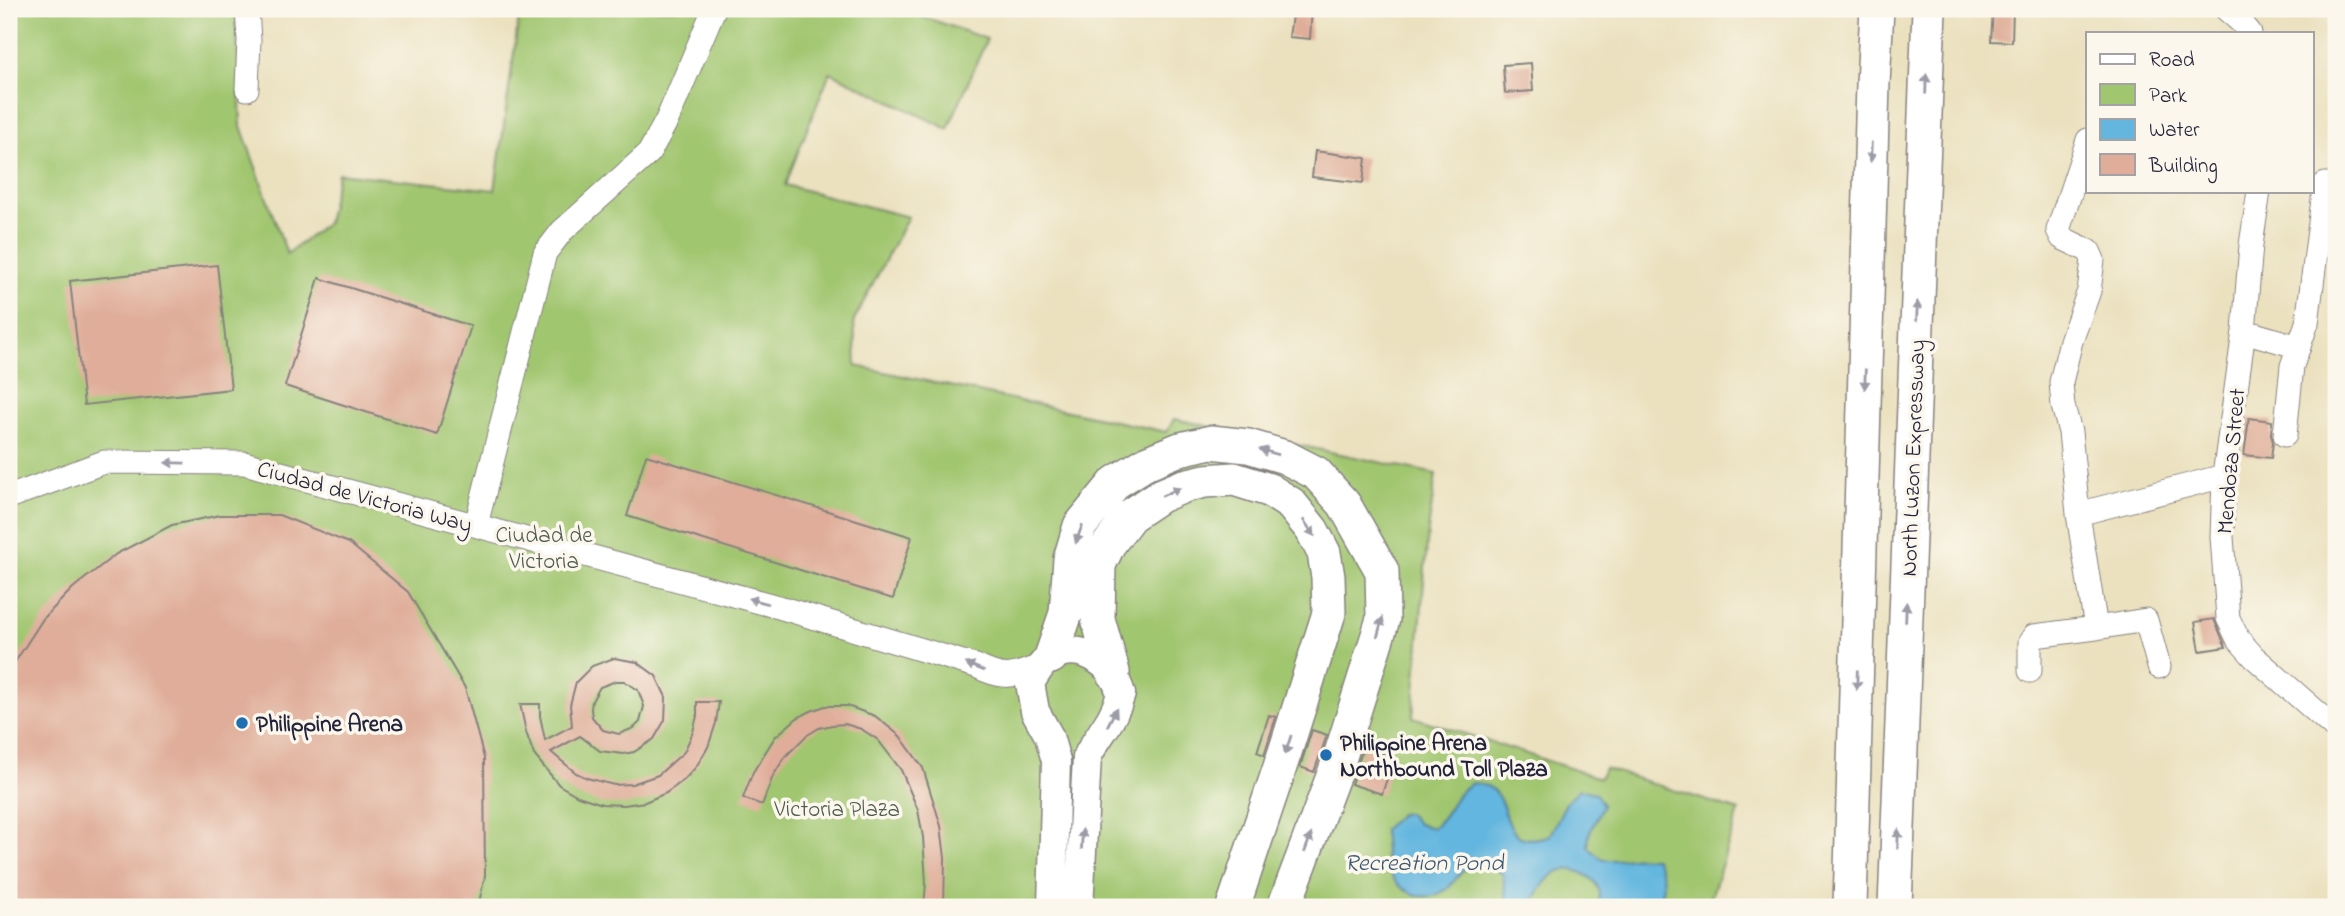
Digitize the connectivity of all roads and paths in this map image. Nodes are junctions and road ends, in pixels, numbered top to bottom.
1 (247, 9) edge
2 (713, 9) edge
3 (1877, 9) edge
4 (1929, 9) edge
5 (2226, 9) edge
6 (2249, 32) edge
7 (247, 89) dead end
8 (2086, 146) edge
9 (2325, 184) dead end
10 (2259, 192) edge
11 (2244, 331) junction
12 (2299, 347) junction
13 (2285, 435) dead end
14 (2224, 476) junction
15 (9, 496) edge
16 (2078, 513) junction
17 (475, 525) junction
18 (2096, 628) junction
19 (1046, 662) junction
20 (2159, 667) dead end
21 (2030, 671) dead end
22 (1113, 672) junction
23 (2336, 729) edge
24 (1052, 907) edge
25 (1079, 907) edge
26 (1233, 907) edge
27 (1284, 907) edge
28 (1850, 907) edge
29 (1895, 907) edge

1 - 7 street
2 - 17 street
3 -> 28 highway, North Luzon Expressway
29 -> 4 highway, North Luzon Expressway
5 - 6 street
8 - 16 street
9 - 12 street
10 - 11 street, Mendoza Street
11 - 12 street
11 - 14 street, Mendoza Street
12 - 13 street
14 - 16 street
14 - 23 street, Mendoza Street
17 -> 15 street, Ciudad de Victoria Way
16 - 18 street
19 -> 17 street, Ciudad de Victoria Way
18 - 20 street
18 - 21 street
19 - 22 main road
19 - 24 main road
27 -> 19 highway
25 -> 22 main road
22 -> 26 highway

